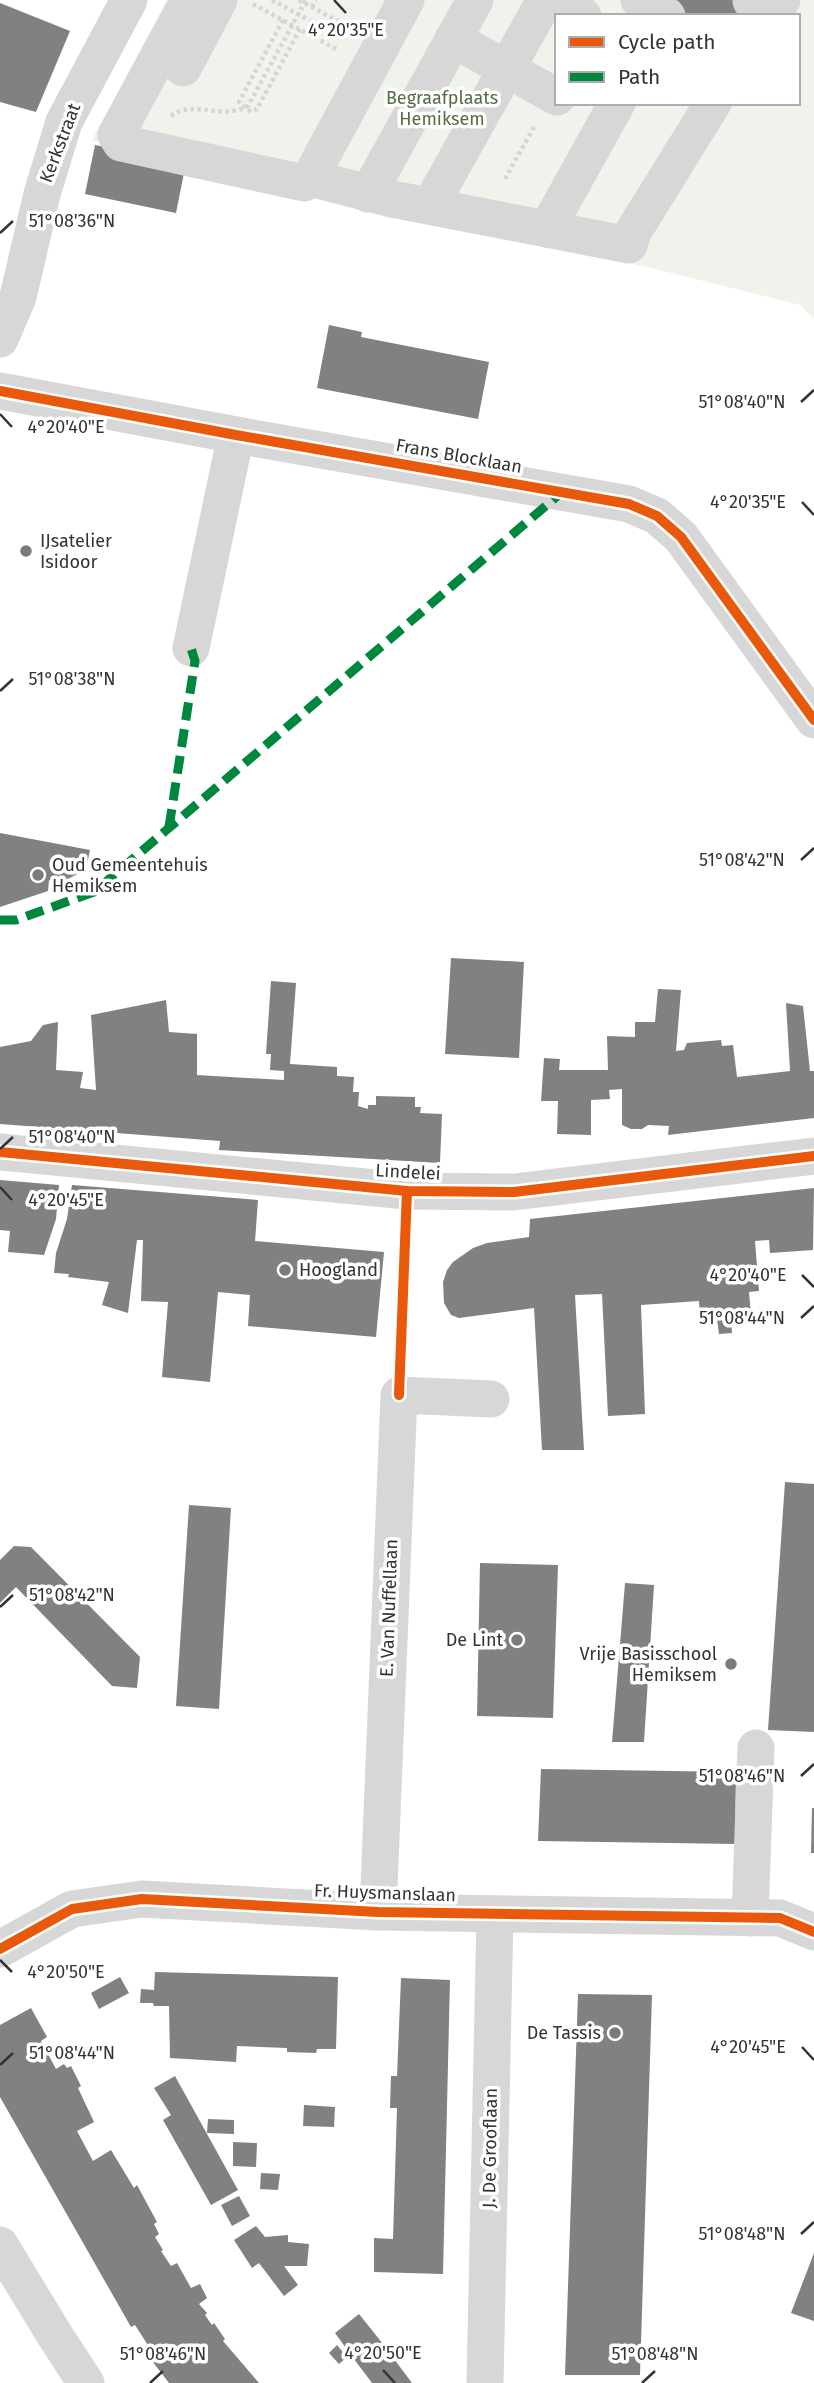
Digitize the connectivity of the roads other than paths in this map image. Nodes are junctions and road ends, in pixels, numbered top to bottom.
1 (130, 0) edge
2 (189, 0) edge
3 (219, 0) edge
4 (406, 0) edge
5 (475, 0) edge
6 (639, 0) edge
7 (548, 10) edge
8 (571, 14) edge
9 (664, 14) edge
10 (453, 39) junction
11 (183, 68) dead end
12 (506, 69) junction
13 (555, 96) edge
14 (582, 105) edge
15 (712, 105) edge
16 (611, 114) edge
17 (310, 178) junction
18 (368, 194) junction
19 (430, 206) junction
20 (547, 229) junction
21 (9, 295) edge
22 (0, 339) edge
23 (0, 391) edge
24 (236, 435) junction
25 (191, 648) dead end
26 (814, 720) edge
27 (0, 1152) edge
28 (814, 1156) edge
29 (491, 1399) dead end
30 (756, 1748) dead end
31 (378, 1912) junction
32 (495, 1914) junction
33 (765, 1918) junction
34 (814, 1932) edge
35 (0, 1949) edge
36 (1, 2249) edge
37 (86, 2383) edge
38 (485, 2383) edge

1 - 21 street, Kerkstraat
2 - 17 street
3 - 11 street
4 - 17 street
5 - 10 street
6 - 9 street
7 - 8 street
7 - 12 street
10 - 12 street
10 - 18 street
12 - 13 street
12 - 19 street
14 - 16 street
15 - 20 street
16 - 20 street
17 - 18 street
18 - 19 street
19 - 20 street
21 - 22 street, Kerkstraat
23 - 24 street, Frans Blocklaan
24 - 25 street
24 - 26 street, Frans Blocklaan
27 - 28 street, Lindelei
29 - 31 street, E. Van Nuffellaan
30 - 33 street
31 - 32 street, Fr. Huysmanslaan
31 - 35 street, Fr. Huysmanslaan
32 - 33 street, Fr. Huysmanslaan
32 - 38 street, J. De Grooflaan
33 - 34 street
36 - 37 street

